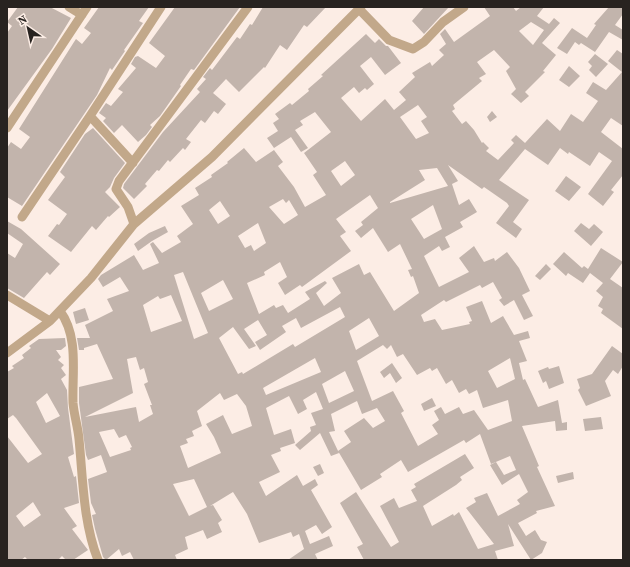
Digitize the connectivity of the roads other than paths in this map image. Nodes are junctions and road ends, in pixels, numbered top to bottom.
1 (69, 7) edge
2 (87, 7) edge
3 (161, 7) edge
4 (248, 7) edge
5 (464, 7) edge
6 (360, 8) edge
7 (82, 15) junction
8 (90, 116) junction
9 (7, 128) edge
10 (133, 163) junction
11 (22, 217) dead end
12 (134, 224) junction
13 (7, 294) edge
14 (60, 311) junction
15 (50, 321) junction
16 (7, 353) edge
17 (98, 560) edge

1 - 7 street
2 - 7 street
3 - 8 street
4 - 10 street
5 - 6 street
6 - 12 street
7 - 9 street
8 - 10 street
8 - 11 street
10 - 12 street
12 - 14 street
13 - 15 street
14 - 15 street
14 - 17 street
15 - 16 street

